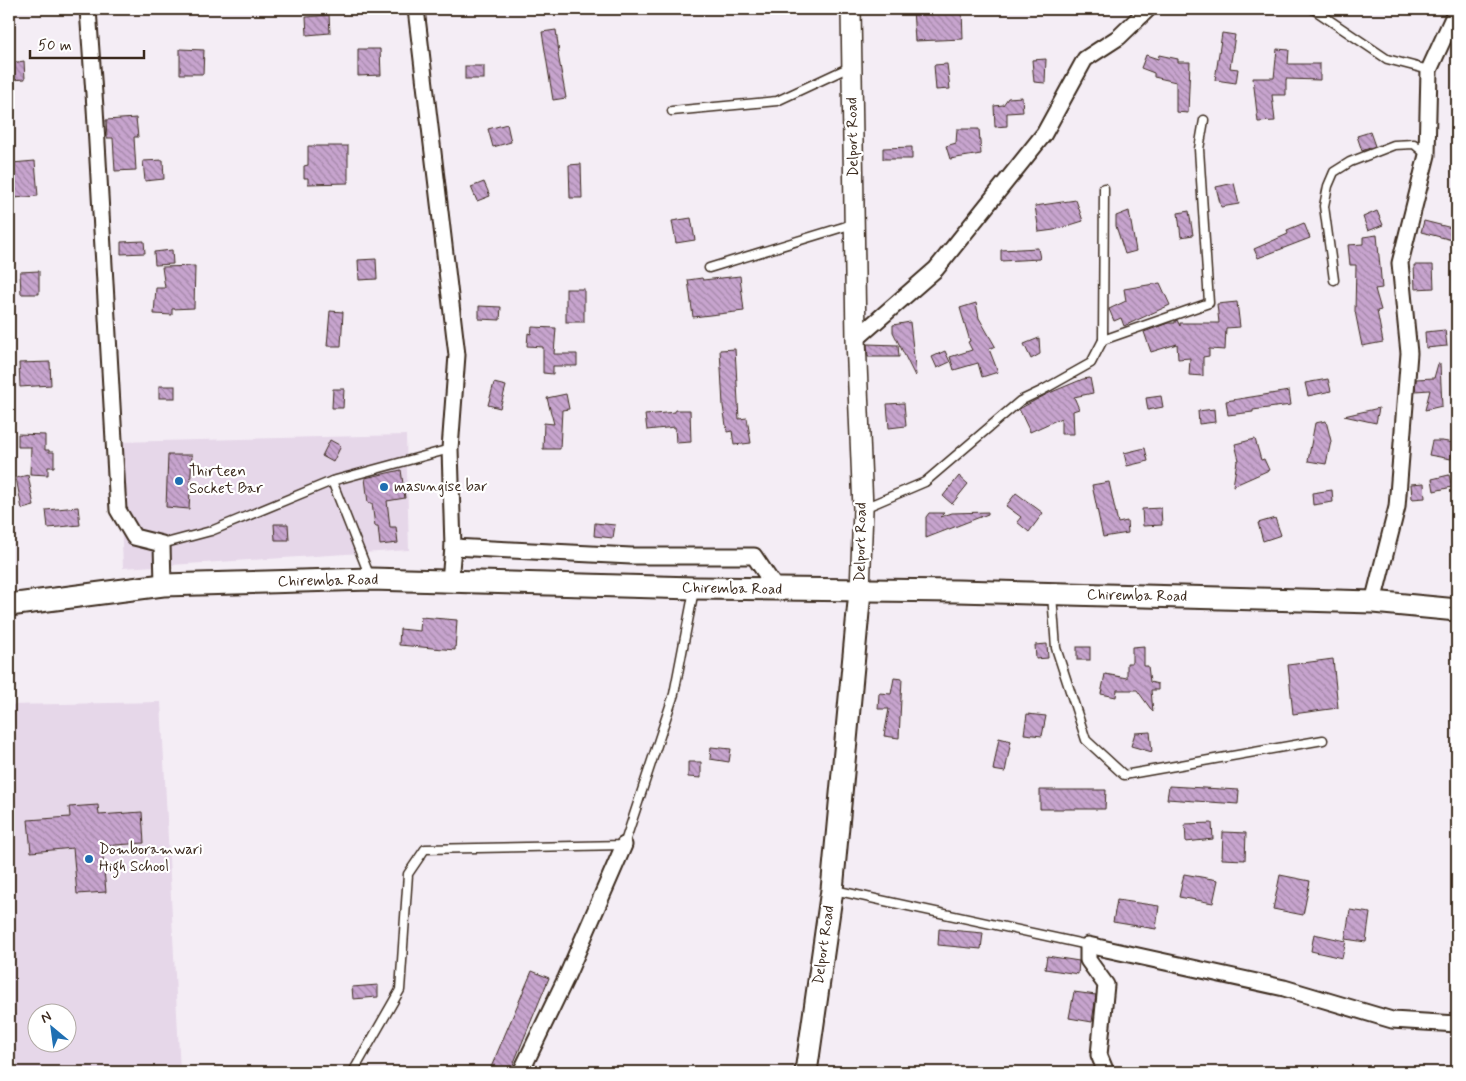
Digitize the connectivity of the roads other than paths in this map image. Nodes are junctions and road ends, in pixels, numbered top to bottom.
1 (88, 9) edge
2 (416, 9) edge
3 (850, 9) edge
4 (1148, 9) edge
5 (1313, 9) edge
6 (1457, 9) edge
7 (852, 66) junction
8 (1428, 70) junction
9 (672, 111) dead end
10 (1204, 120) dead end
11 (1427, 155) junction
12 (1104, 188) dead end
13 (854, 223) junction
14 (709, 268) dead end
15 (1334, 280) dead end
16 (856, 338) junction
17 (1103, 340) junction
18 (450, 449) junction
19 (332, 481) junction
20 (863, 509) junction
21 (162, 544) junction
22 (454, 547) junction
23 (371, 580) junction
24 (450, 581) junction
25 (163, 585) junction
26 (694, 588) junction
27 (777, 590) junction
28 (860, 591) junction
29 (1052, 594) junction
30 (1373, 602) junction
31 (9, 605) edge
32 (1457, 610) edge
33 (1323, 740) dead end
34 (624, 845) junction
35 (832, 890) junction
36 (1088, 945) junction
37 (1457, 1024) edge
38 (353, 1072) edge
39 (521, 1072) edge
40 (806, 1072) edge
41 (1106, 1072) edge

1 - 21 street
2 - 18 street
3 - 7 street, Delport Road
4 - 16 street
5 - 8 lane
6 - 8 street
7 - 9 lane
7 - 13 street, Delport Road
8 - 11 street
10 - 17 lane
11 - 15 lane
11 - 30 street
12 - 17 lane
13 - 14 lane
13 - 16 street, Delport Road
16 - 20 street, Delport Road
17 - 20 lane
18 - 19 lane
18 - 22 street
19 - 21 lane
19 - 23 lane
20 - 28 street, Delport Road
21 - 25 street
22 - 24 street
22 - 27 street
23 - 24 main road, Chiremba Road
23 - 25 main road, Chiremba Road
24 - 26 main road, Chiremba Road
25 - 31 main road, Chiremba Road
26 - 27 main road, Chiremba Road
26 - 34 lane
27 - 28 main road, Chiremba Road
28 - 29 main road, Chiremba Road
28 - 35 main road, Delport Road
29 - 30 main road, Chiremba Road
29 - 33 lane
30 - 32 main road, Chiremba Road
34 - 38 lane
34 - 39 street
35 - 36 lane
35 - 40 main road, Delport Road
36 - 37 street
36 - 41 street

